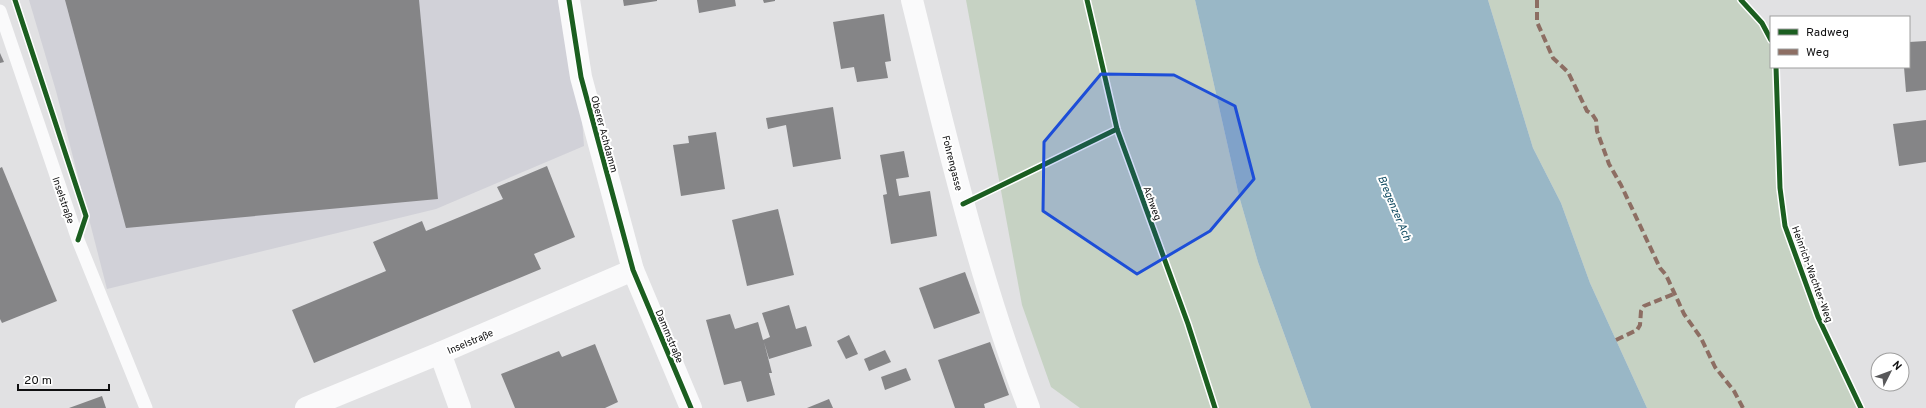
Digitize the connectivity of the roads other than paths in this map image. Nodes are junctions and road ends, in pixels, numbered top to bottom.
1 (569, 0) edge
2 (912, 0) edge
3 (0, 11) edge
4 (633, 270) junction
5 (440, 353) junction
6 (146, 408) edge
7 (306, 408) edge
8 (460, 408) edge
9 (691, 408) edge
10 (1029, 408) edge

1 - 4 street, Oberer Achdamm
2 - 10 street, Fohrengasse
3 - 6 lane, Inselstraße
4 - 5 street, Inselstraße
4 - 9 street, Dammstraße
5 - 7 street, Inselstraße
5 - 8 street

